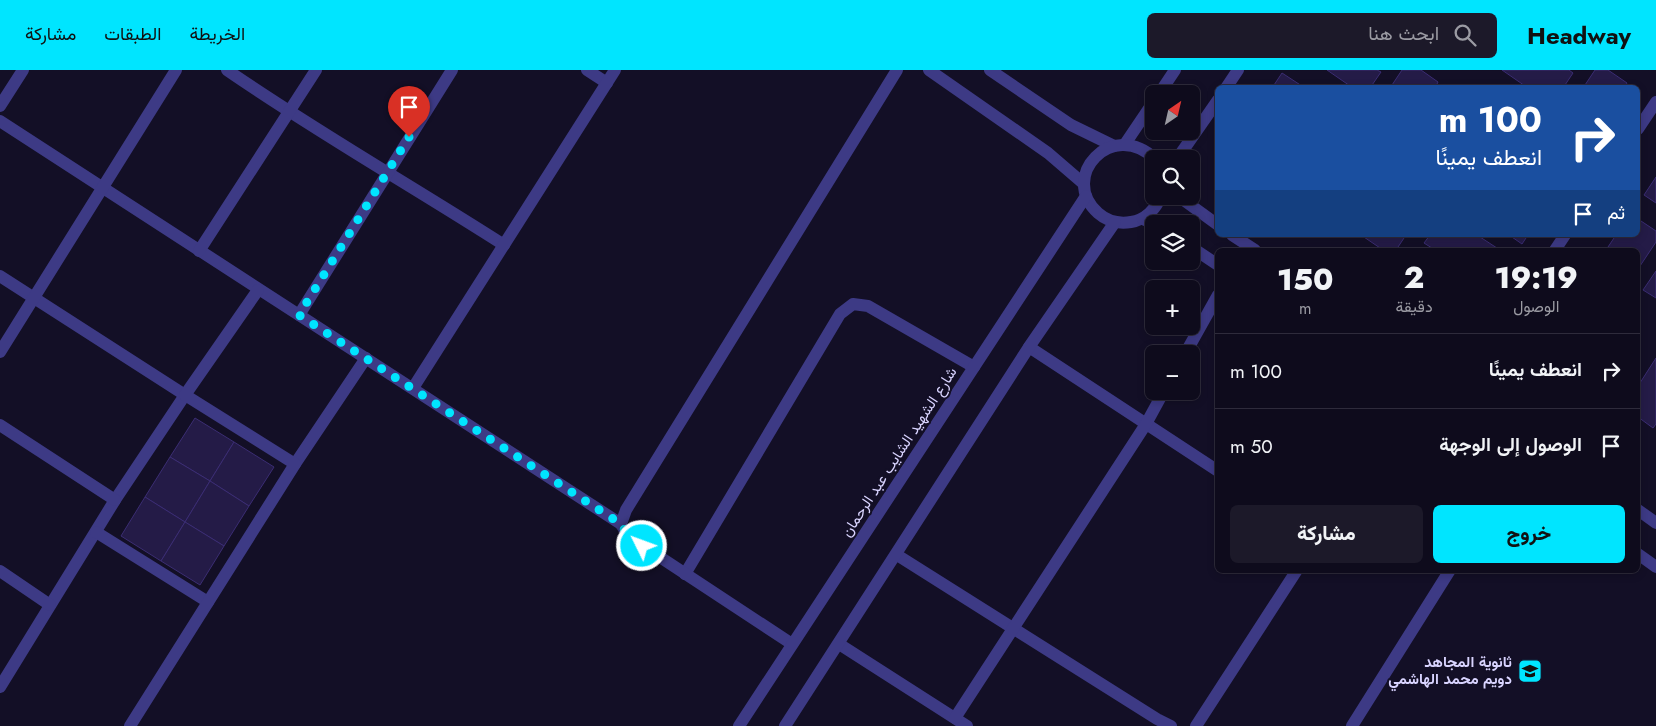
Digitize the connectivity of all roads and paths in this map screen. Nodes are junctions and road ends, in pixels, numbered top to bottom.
1 (23, 70) edge
2 (176, 70) edge
3 (227, 70) edge
4 (316, 70) edge
5 (452, 70) edge
6 (587, 70) edge
7 (616, 70) edge
8 (898, 70) edge
9 (929, 70) edge
10 (990, 70) edge
11 (1175, 70) edge
12 (1238, 70) edge
13 (607, 83) junction
14 (1165, 85) edge
15 (1228, 85) edge
16 (1656, 102) edge
17 (1215, 104) edge
18 (0, 106) edge
19 (290, 113) junction
20 (1145, 113) edge
21 (0, 121) edge
22 (1640, 126) edge
23 (1120, 145) junction
24 (1183, 150) edge
25 (1145, 152) edge
26 (387, 170) junction
27 (102, 188) junction
28 (1085, 190) junction
29 (1190, 205) edge
30 (1115, 222) junction
31 (1145, 222) edge
32 (1215, 223) edge
33 (1235, 237) edge
34 (1564, 237) edge
35 (504, 245) junction
36 (1251, 248) edge
37 (1556, 248) edge
38 (199, 251) junction
39 (1200, 253) edge
40 (1215, 263) edge
41 (0, 276) edge
42 (258, 290) junction
43 (34, 297) junction
44 (1215, 299) edge
45 (299, 315) junction
46 (1190, 345) edge
47 (1029, 347) junction
48 (0, 352) edge
49 (366, 358) junction
50 (974, 367) junction
51 (413, 388) junction
52 (185, 395) junction
53 (1159, 400) edge
54 (1146, 424) junction
55 (0, 425) edge
56 (295, 464) junction
57 (1215, 470) edge
58 (115, 500) junction
59 (1640, 511) edge
60 (1656, 523) edge
61 (621, 524) junction
62 (96, 532) junction
63 (896, 555) junction
64 (1640, 555) edge
65 (1656, 567) edge
66 (0, 571) edge
67 (1295, 573) edge
68 (1448, 573) edge
69 (685, 574) junction
70 (208, 602) junction
71 (50, 605) junction
72 (1014, 628) junction
73 (792, 644) junction
74 (839, 644) junction
75 (0, 687) edge
76 (955, 718) junction
77 (130, 726) edge
78 (738, 726) edge
79 (785, 726) edge
80 (967, 726) edge
81 (1171, 726) edge
82 (1196, 726) edge
83 (1352, 726) edge

1 - 18 street
2 - 27 street
3 - 19 street
4 - 19 street
5 - 26 street
6 - 13 street
7 - 13 street
8 - 61 street
9 - 28 street
10 - 23 street
11 - 14 street
12 - 15 street
13 - 35 street
16 - 22 street
17 - 24 street
19 - 26 street
19 - 38 street
20 - 23 street
21 - 27 street
23 - 25 street
23 - 28 street, شارع الشهيد الشايب عبد الرحمان
26 - 35 street
26 - 45 street
27 - 38 street
27 - 43 street
28 - 30 street
28 - 50 street, شارع الشهيد الشايب عبد الرحمان
29 - 32 street
30 - 31 street
30 - 47 street
33 - 36 street
34 - 37 street
35 - 51 street
38 - 42 street
39 - 40 street
41 - 43 street
42 - 45 street
42 - 52 street
43 - 48 street
43 - 52 street
44 - 46 street
45 - 49 street
47 - 54 street
47 - 63 street
49 - 51 street
49 - 56 street
50 - 69 street
50 - 73 street, شارع الشهيد الشايب عبد الرحمان
51 - 61 street
52 - 56 street
52 - 58 street
53 - 54 street
54 - 57 street
54 - 72 street
55 - 58 street
56 - 70 street
58 - 62 street
59 - 60 street
61 - 69 street
62 - 70 street
62 - 71 street
63 - 72 street
63 - 74 street
64 - 65 street
66 - 71 street
67 - 82 street
68 - 83 street
69 - 73 street
70 - 77 street
71 - 75 street
72 - 76 street
72 - 81 street
73 - 78 street, شارع الشهيد الشايب عبد الرحمان
74 - 76 street
74 - 79 street
76 - 80 street

